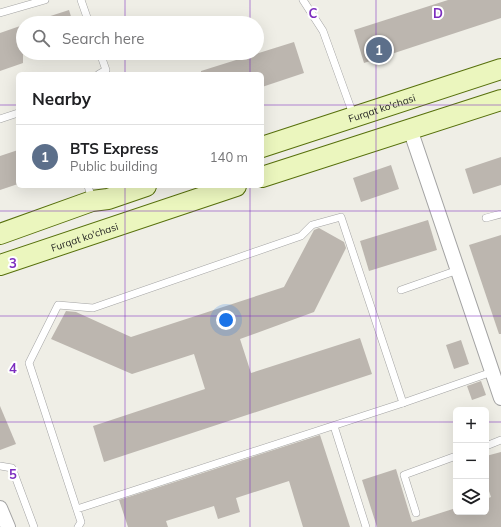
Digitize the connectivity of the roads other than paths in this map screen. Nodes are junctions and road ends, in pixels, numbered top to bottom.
1 (45, 0) edge
2 (81, 0) edge
3 (303, 0) edge
4 (0, 13) edge
5 (87, 16) edge
6 (102, 60) edge
7 (501, 69) edge
8 (103, 72) edge
9 (501, 100) edge
10 (16, 114) edge
11 (354, 117) junction
12 (0, 119) edge
13 (410, 129) junction
14 (264, 146) edge
15 (264, 177) edge
16 (140, 188) edge
17 (230, 188) edge
18 (90, 194) edge
19 (501, 214) edge
20 (486, 218) dead end
21 (0, 234) edge
22 (0, 265) edge
23 (458, 270) junction
24 (401, 290) dead end
25 (492, 372) junction
26 (501, 398) edge
27 (402, 404) junction
28 (334, 426) junction
29 (501, 440) edge
30 (489, 445) edge
31 (453, 457) edge
32 (0, 466) edge
33 (0, 508) edge
34 (77, 509) junction
35 (416, 513) dead end
36 (8, 527) edge
37 (34, 527) edge
38 (78, 527) edge
39 (366, 527) edge

1 - 4 lane
2 - 5 lane
3 - 11 lane
6 - 8 lane
7 - 11 main road, Furqat ko'chasi
9 - 13 main road
10 - 12 lane
11 - 14 main road, Furqat ko'chasi
13 - 15 main road
13 - 23 street
16 - 18 main road
17 - 22 main road, Furqat ko'chasi
18 - 21 main road
19 - 20 lane
23 - 24 lane
23 - 25 street
25 - 26 street
25 - 27 lane
27 - 28 lane
27 - 34 lane
28 - 34 lane
28 - 39 lane
29 - 30 lane
31 - 35 lane
32 - 37 lane
33 - 36 street
34 - 38 lane

